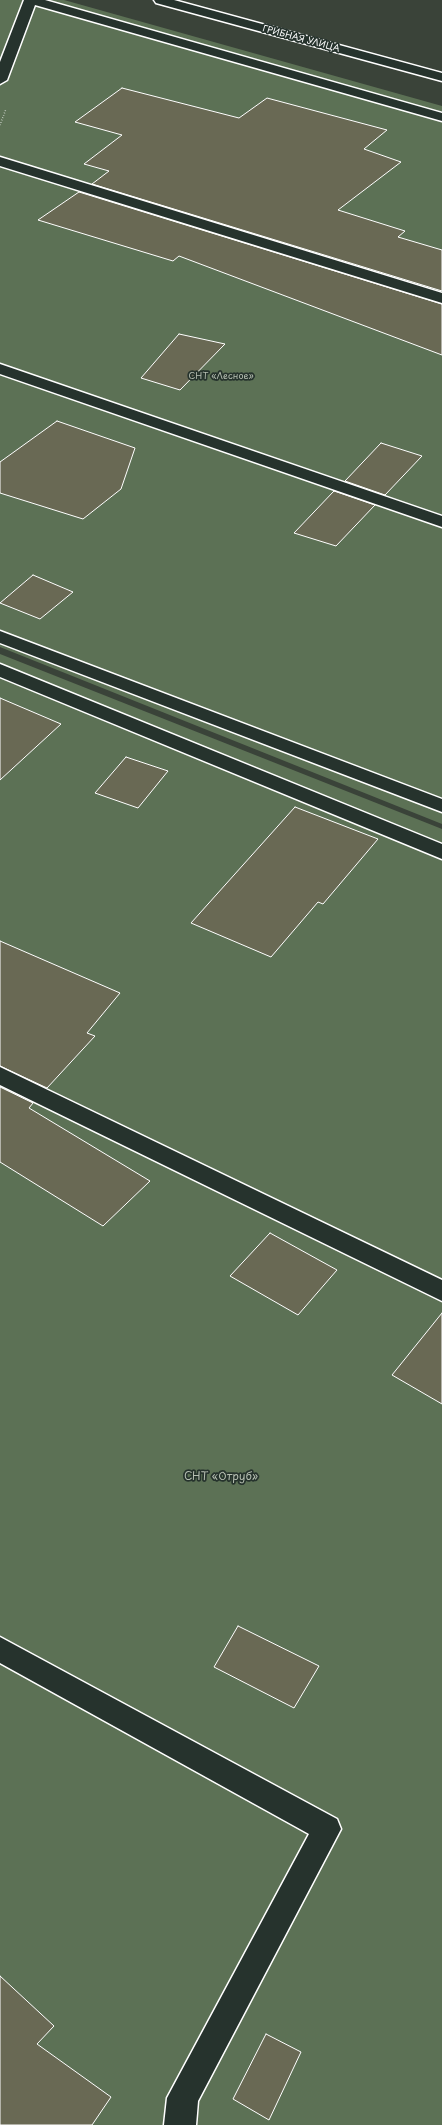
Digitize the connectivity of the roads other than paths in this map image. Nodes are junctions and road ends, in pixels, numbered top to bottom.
1 (31, 0) edge
2 (160, 0) edge
3 (442, 77) edge
4 (0, 80) edge
5 (442, 117) edge
6 (0, 161) edge
7 (442, 298) edge
8 (0, 369) edge
9 (442, 522) edge
10 (0, 637) edge
11 (0, 670) edge
12 (442, 806) edge
13 (442, 852) edge
14 (0, 1075) edge
15 (442, 1291) edge
16 (0, 1649) edge
17 (180, 2125) edge

1 - 4 street
1 - 5 street
2 - 3 street, ГРИБНАЯ УЛИЦА
6 - 7 street
8 - 9 street
10 - 12 street
11 - 13 street
14 - 15 street
16 - 17 street

